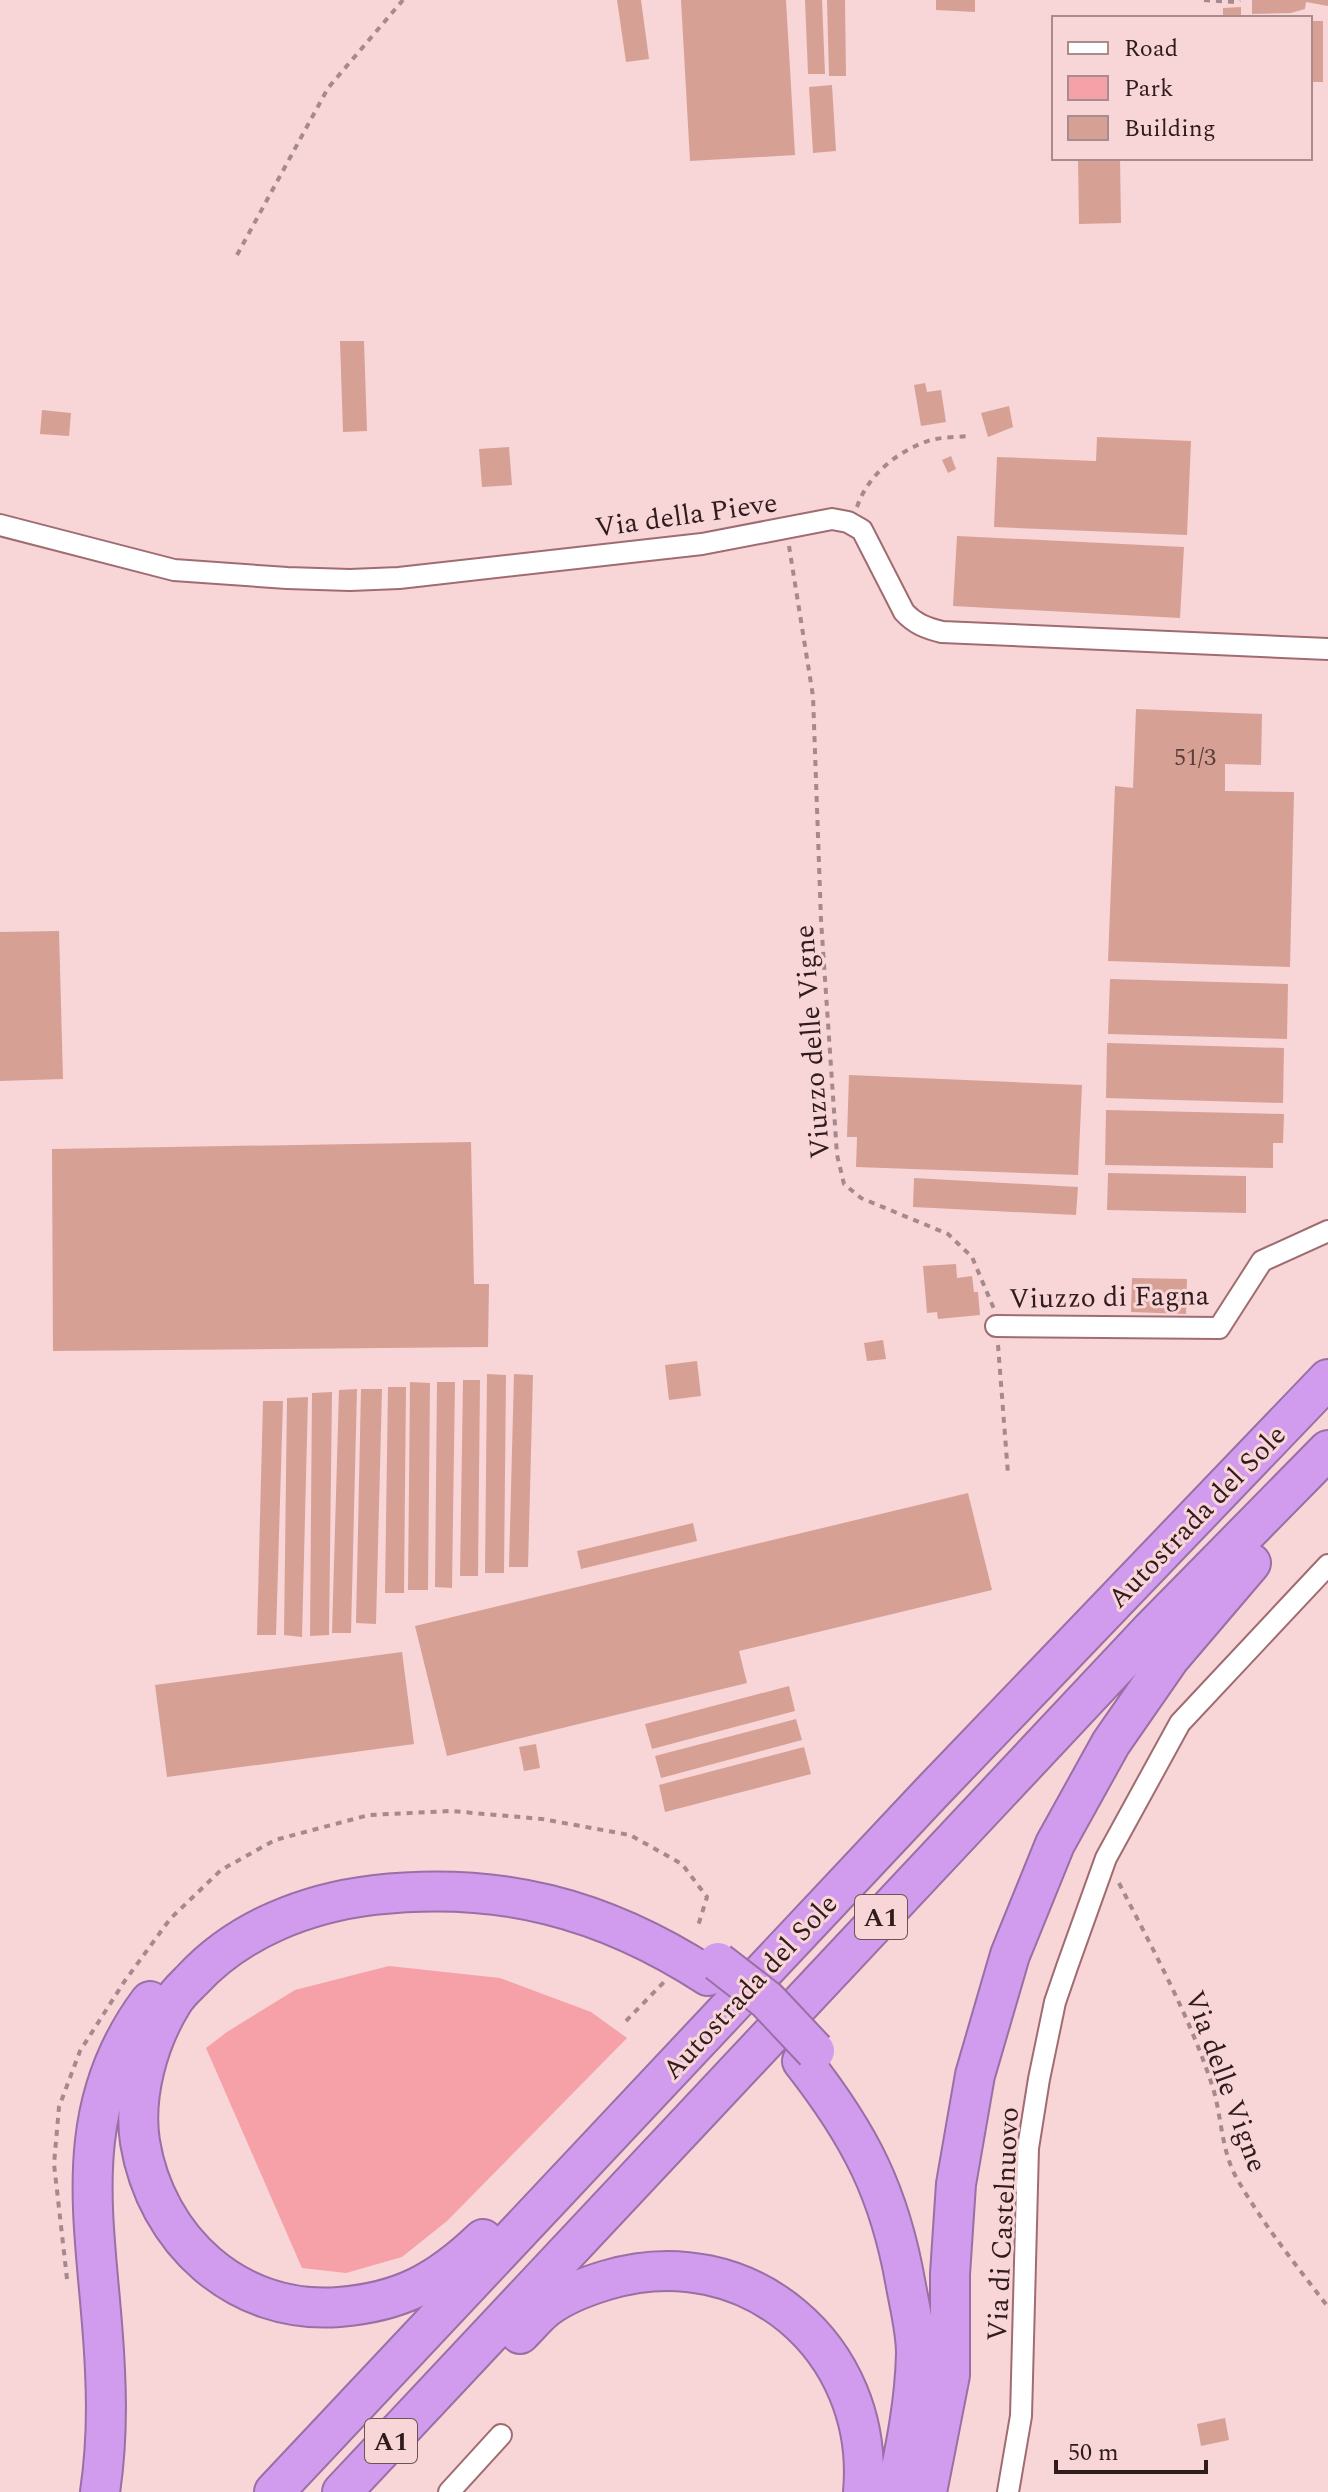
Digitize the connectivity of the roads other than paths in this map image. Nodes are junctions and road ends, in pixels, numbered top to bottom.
1 (0, 525) edge
2 (1328, 649) edge
3 (1328, 1231) edge
4 (996, 1326) road end
5 (1328, 1379) edge
6 (1328, 1450) edge
7 (1328, 1477) edge
8 (1328, 1565) edge
9 (713, 1969) junction
10 (809, 2056) junction
11 (598, 2147) junction
12 (439, 2389) junction
13 (501, 2435) dead end
14 (938, 2435) junction
15 (100, 2492) edge
16 (274, 2492) edge
17 (342, 2492) edge
18 (449, 2492) edge
19 (863, 2492) edge
20 (896, 2492) edge
21 (927, 2492) edge
22 (1008, 2492) edge

1 - 2 street, Via della Pieve
3 - 4 street, Viuzzo di Fagna
5 - 11 highway, Autostrada del Sole / A1
6 - 12 highway, Autostrada del Sole / A1
7 - 14 highway
8 - 22 street, Via di Castelnuovo
9 - 10 highway
9 - 11 highway
9 - 15 highway
10 - 14 highway
10 - 20 highway
11 - 16 highway, Autostrada del Sole / A1
12 - 17 highway, Autostrada del Sole / A1
12 - 19 highway
13 - 18 street
14 - 21 highway

